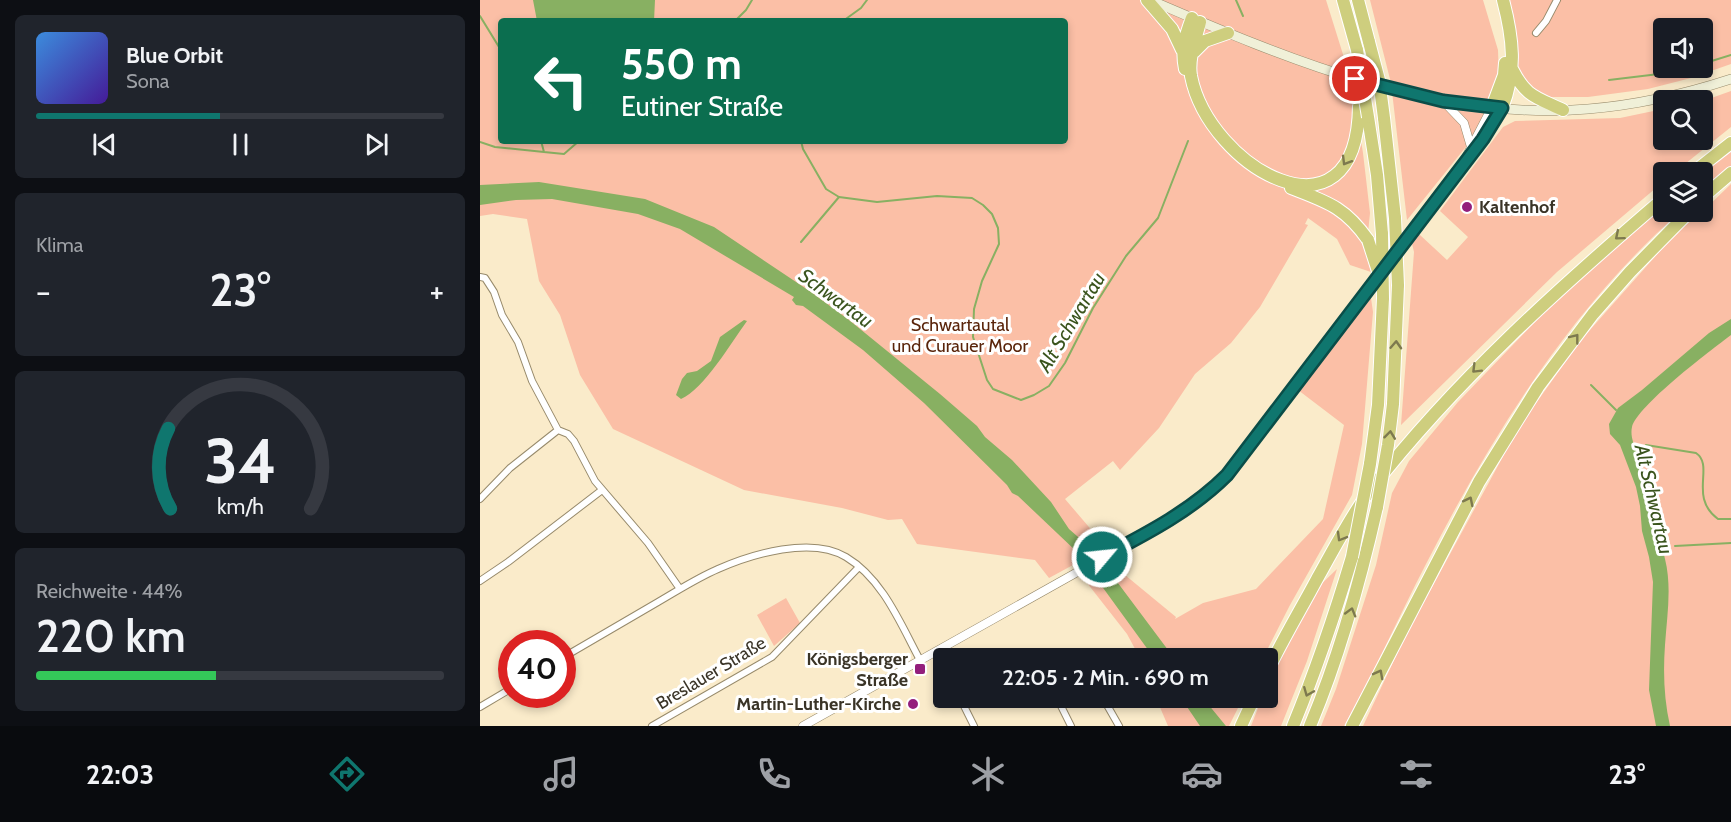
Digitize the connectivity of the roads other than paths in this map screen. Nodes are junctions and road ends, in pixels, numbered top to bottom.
1 (1148, 0) edge
2 (1344, 0) edge
3 (1358, 0) edge
4 (1367, 0) edge
5 (1496, 0) edge
6 (1503, 0) edge
7 (1557, 0) edge
8 (1196, 20) junction
9 (1366, 28) junction
10 (1228, 33) junction
11 (1536, 33) dead end
12 (1354, 51) junction
13 (1187, 53) junction
14 (1512, 69) junction
15 (1731, 79) edge
16 (1443, 101) junction
17 (1497, 107) junction
18 (1563, 110) junction
19 (1731, 143) edge
20 (1470, 147) junction
21 (1707, 162) edge
22 (1462, 167) junction
23 (1731, 173) edge
24 (1713, 189) edge
25 (1653, 207) edge
26 (1679, 222) edge
27 (480, 277) edge
28 (1383, 298) junction
29 (558, 430) junction
30 (602, 490) junction
31 (480, 499) edge
32 (859, 567) junction
33 (480, 581) edge
34 (680, 589) junction
35 (943, 648) edge
36 (576, 650) edge
37 (1278, 652) edge
38 (933, 654) edge
39 (920, 660) junction
40 (498, 696) edge
41 (480, 707) edge
42 (965, 708) edge
43 (1062, 708) edge
44 (1109, 708) edge
45 (1249, 708) edge
46 (652, 726) edge
47 (803, 726) edge
48 (974, 726) edge
49 (1071, 726) edge
50 (1119, 726) edge
51 (1241, 726) edge
52 (1293, 726) edge
53 (1310, 726) edge
54 (1352, 726) edge

1 - 8 main road
1 - 13 highway
2 - 12 highway
3 - 9 highway
4 - 9 highway
5 - 17 highway
6 - 14 highway
7 - 11 street
8 - 10 main road
8 - 13 highway
53 -> 9 highway, bridge
10 - 13 highway
10 - 16 main road
12 -> 13 highway
12 - 28 highway, bridge
13 - 28 highway, bridge
14 - 17 highway
14 - 18 highway
15 - 18 main road
16 - 17 main road
16 - 20 street
17 - 18 main road
17 - 20 street
17 - 22 street
19 - 21 highway
20 - 22 street
22 - 35 street
23 - 24 highway
25 -> 37 highway
54 -> 26 highway
27 - 29 street
28 -> 52 highway, bridge
29 - 30 street
29 - 31 street
30 - 33 street
30 - 34 street
32 - 34 street
32 - 39 street
32 - 46 street, Breslauer Straße
34 - 36 street
38 - 39 street
39 - 47 street
40 - 41 street
42 - 48 street
43 - 49 street
44 - 50 street
45 - 51 highway

